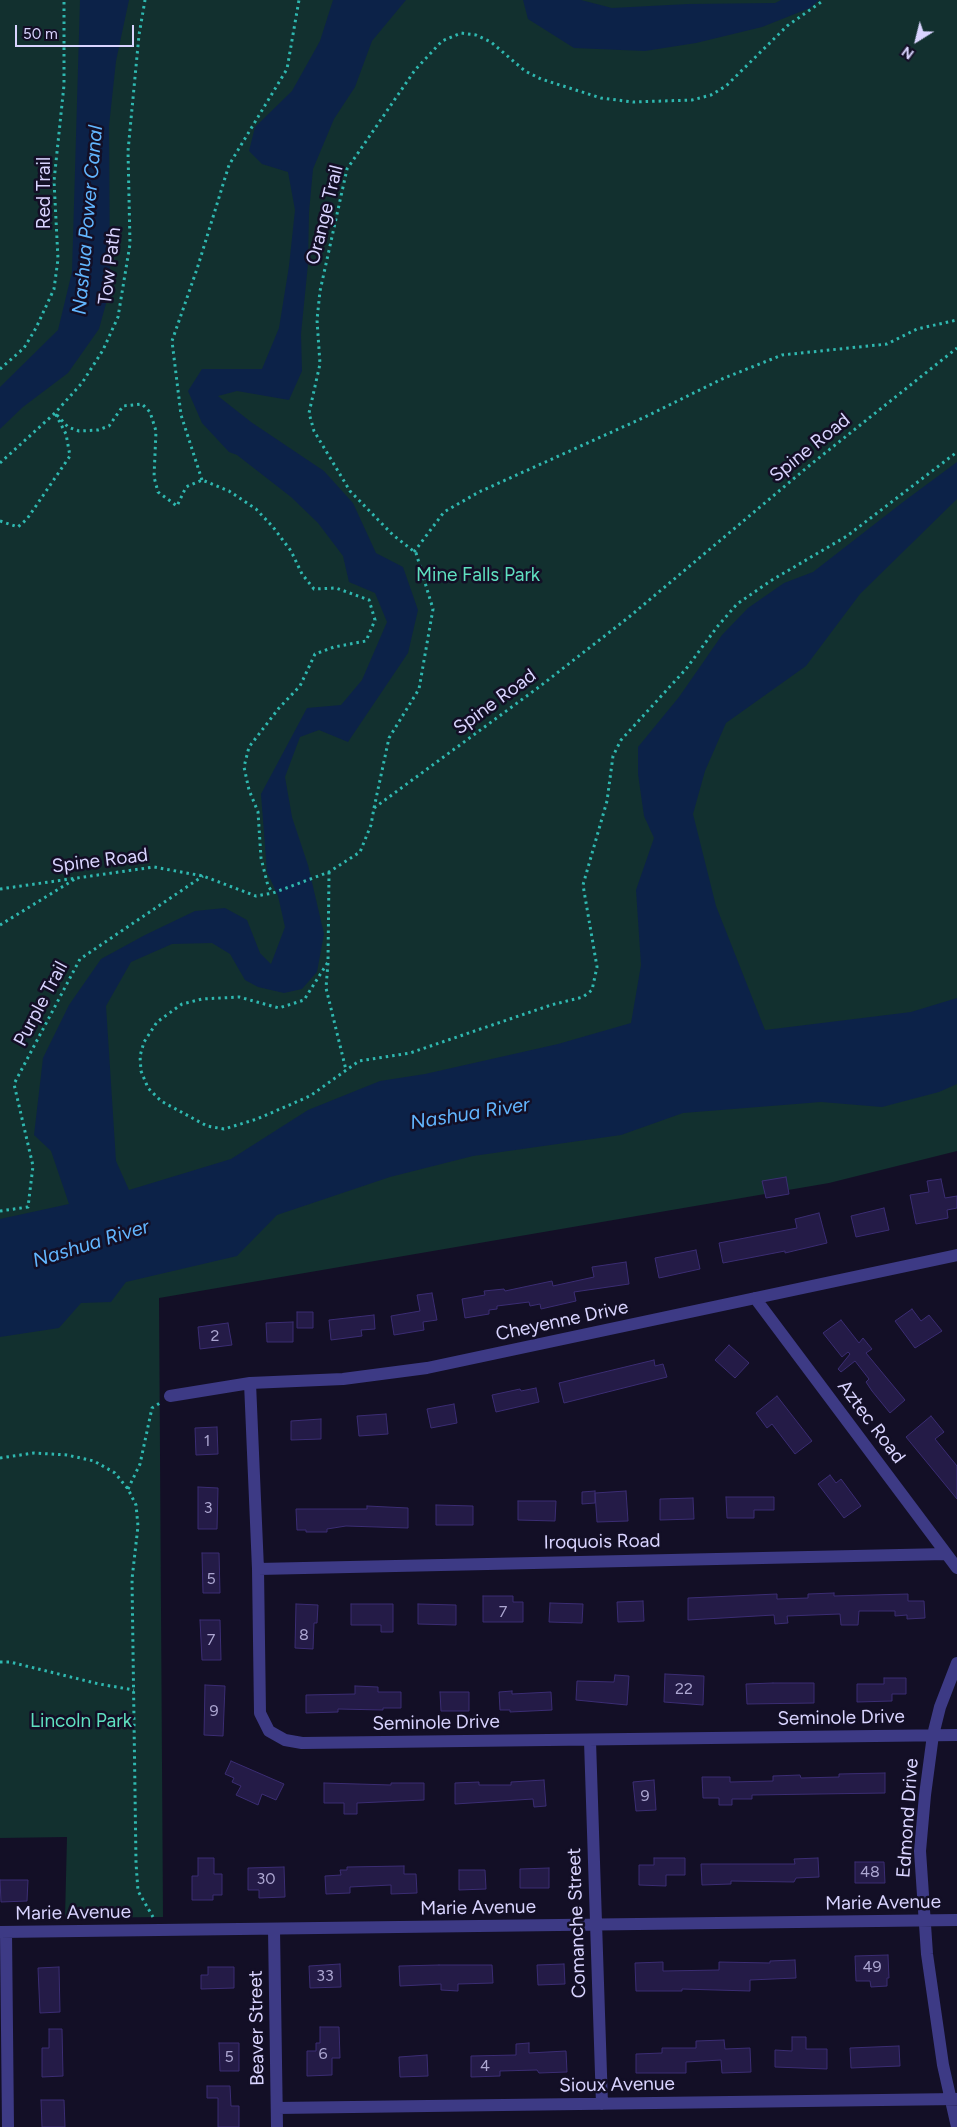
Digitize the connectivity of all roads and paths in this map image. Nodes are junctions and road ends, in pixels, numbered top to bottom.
1 (64, 0) edge
2 (145, 0) edge
3 (299, 0) edge
4 (824, 0) edge
5 (957, 320) edge
6 (957, 348) edge
7 (0, 369) edge
8 (55, 413) junction
9 (957, 452) edge
10 (0, 463) edge
11 (202, 480) junction
12 (0, 522) edge
13 (414, 552) junction
14 (374, 808) junction
15 (329, 872) junction
16 (203, 876) junction
17 (77, 878) junction
18 (0, 889) edge
19 (274, 893) junction
20 (0, 926) edge
21 (328, 962) junction
22 (346, 1070) junction
23 (0, 1211) edge
24 (957, 1255) edge
25 (755, 1298) junction
26 (250, 1383) junction
27 (170, 1396) joint
28 (0, 1458) edge
29 (128, 1489) junction
30 (946, 1554) junction
31 (258, 1568) junction
32 (957, 1568) edge
33 (0, 1662) edge
34 (957, 1663) edge
35 (134, 1690) junction
36 (933, 1735) junction
37 (957, 1735) edge
38 (590, 1741) junction
39 (957, 1920) edge
40 (925, 1921) junction
41 (596, 1925) junction
42 (274, 1929) junction
43 (155, 1930) junction
44 (3, 1932) edge
45 (954, 2099) edge
46 (602, 2104) junction
47 (278, 2108) junction
48 (8, 2127) edge
49 (278, 2127) edge
50 (957, 2127) edge

1 - 7 path, Red Trail
2 - 8 path, Tow Path
3 - 11 path
4 - 13 path, Orange Trail
5 - 13 path
6 - 14 path, Spine Road
8 - 10 path, Tow Path
8 - 11 path
8 - 12 path
9 - 22 path
11 - 19 path
13 - 14 path
14 - 15 path, Spine Road
15 - 19 path, Spine Road
15 - 21 path
16 - 17 path, Spine Road
16 - 19 path, Spine Road
16 - 23 path, Purple Trail
17 - 18 path, Spine Road
17 - 20 path
21 - 22 path
21 - 22 path
24 - 25 street, Cheyenne Drive
25 - 26 street, Cheyenne Drive
25 - 30 street, Aztec Road
26 - 27 street, Cheyenne Drive
26 - 31 street, Seminole Drive
27 - 29 path
28 - 29 path
29 - 35 path
30 - 31 street, Iroquois Road
30 - 32 street, Aztec Road
31 - 38 street, Seminole Drive
33 - 35 path
34 - 36 street, Edmond Drive
35 - 43 path
36 - 37 street, Seminole Drive
36 - 38 street, Seminole Drive
36 - 40 street, Edmond Drive
38 - 41 street, Comanche Street
39 - 40 street, Marie Avenue
40 - 41 street, Marie Avenue
40 - 45 street, Edmond Drive
41 - 42 street, Marie Avenue
41 - 46 street, Comanche Street
42 - 43 street, Marie Avenue
42 - 47 street, Beaver Street
43 - 44 street, Marie Avenue
44 - 48 street
45 - 46 street, Sioux Avenue
45 - 50 street, Edmond Drive
46 - 47 street, Sioux Avenue
47 - 49 street, Beaver Street

